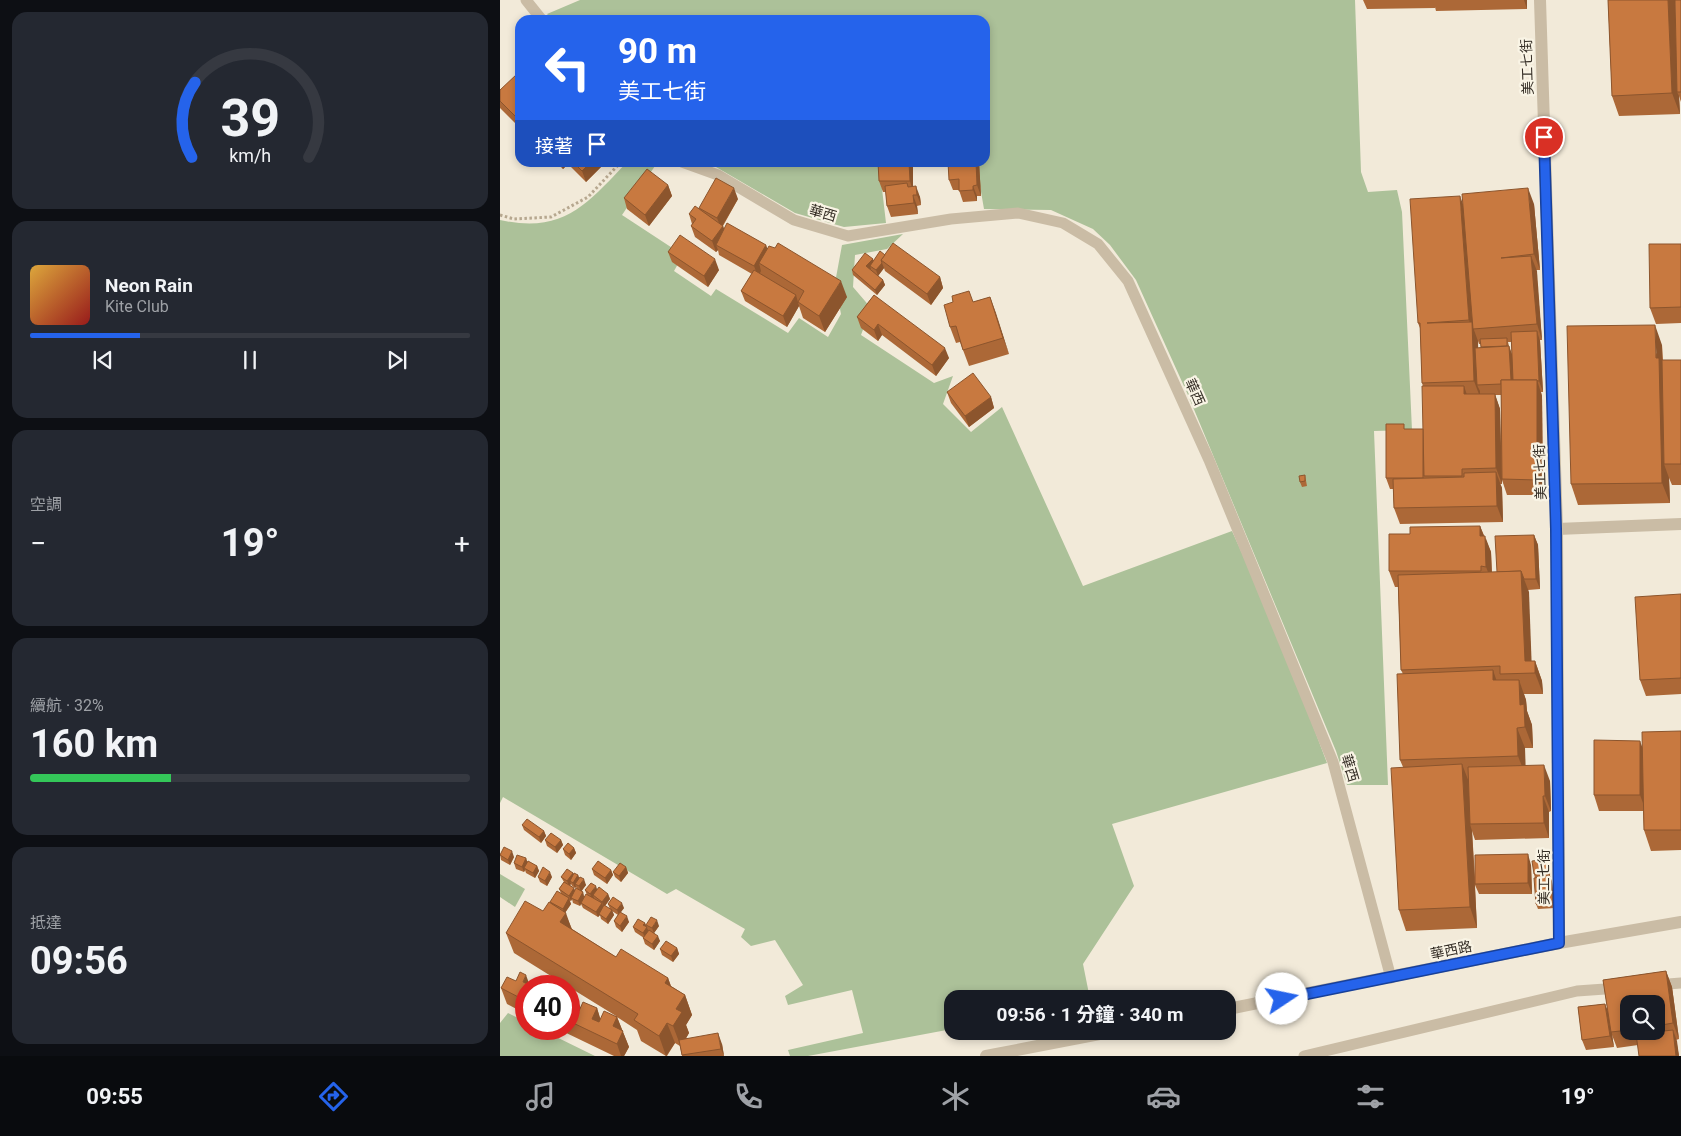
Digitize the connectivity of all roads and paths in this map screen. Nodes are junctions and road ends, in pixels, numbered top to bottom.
1 (526, 0) edge
2 (1540, 0) edge
3 (538, 15) edge
4 (616, 167) edge
5 (697, 167) edge
6 (500, 216) edge
7 (1681, 524) edge
8 (1556, 529) junction
9 (1681, 922) edge
10 (1559, 943) junction
11 (1391, 978) junction
12 (1681, 983) edge
13 (1236, 1008) edge
14 (1068, 1040) edge
15 (986, 1056) edge
16 (1304, 1056) edge

1 - 3 lane
2 - 8 street, 美工七街
4 - 6 path
5 - 11 lane, 華西
7 - 8 street
8 - 10 street, 美工七街
9 - 10 street, 華西路
10 - 11 street, 華西路
11 - 13 street, 華西路
12 - 16 lane
14 - 15 street

